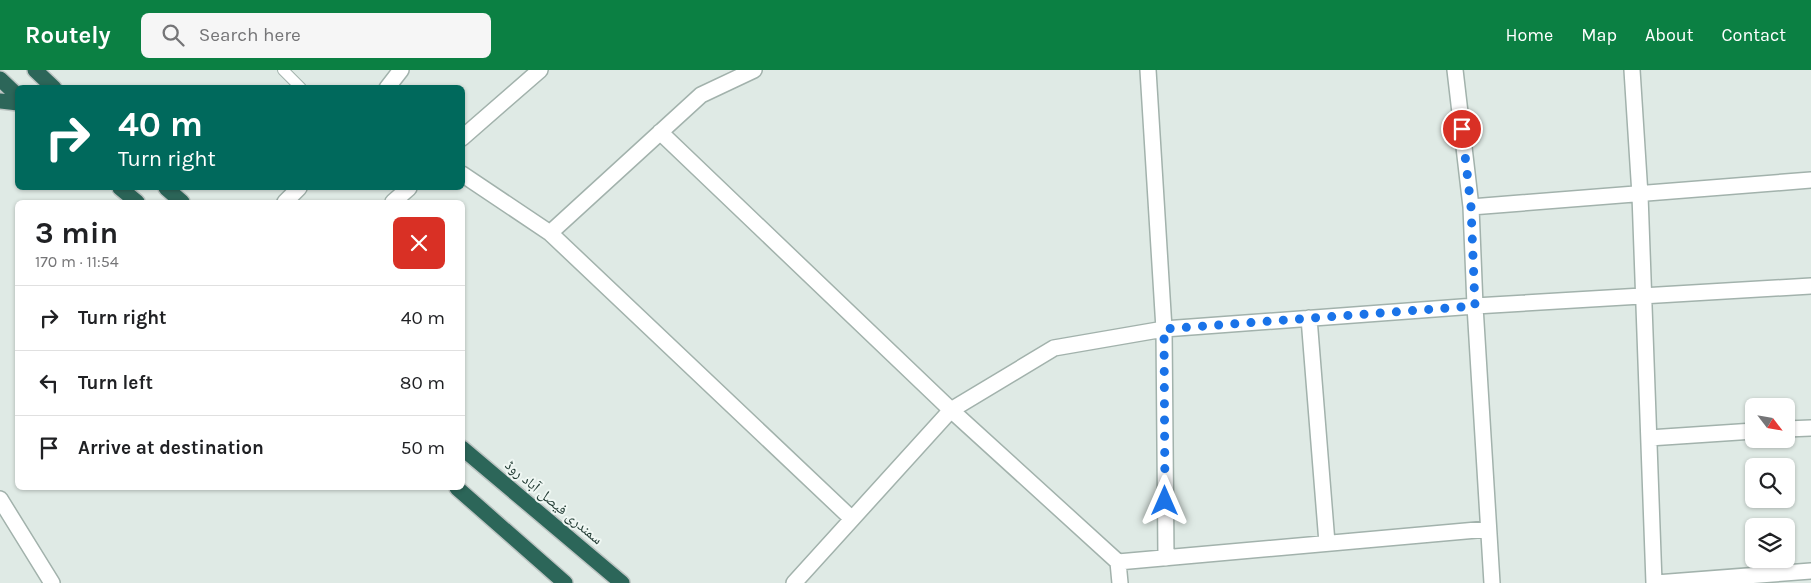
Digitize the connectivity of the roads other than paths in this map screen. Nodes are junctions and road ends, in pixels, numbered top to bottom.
1 (35, 70) edge
2 (283, 70) edge
3 (401, 70) edge
4 (540, 70) edge
5 (754, 70) edge
6 (1148, 70) edge
7 (1455, 70) edge
8 (1632, 70) edge
9 (0, 79) edge
10 (48, 79) edge
11 (298, 85) edge
12 (389, 85) edge
13 (15, 93) edge
14 (0, 101) edge
15 (15, 103) edge
16 (660, 132) junction
17 (465, 135) edge
18 (465, 176) edge
19 (1811, 180) edge
20 (122, 190) edge
21 (168, 190) edge
22 (297, 190) edge
23 (407, 190) edge
24 (1640, 194) junction
25 (135, 200) edge
26 (180, 200) edge
27 (287, 200) edge
28 (395, 200) edge
29 (1471, 207) junction
30 (550, 233) junction
31 (1811, 286) edge
32 (1643, 297) junction
33 (1475, 306) junction
34 (1309, 318) junction
35 (1164, 329) junction
36 (951, 410) junction
37 (1811, 428) edge
38 (1795, 429) edge
39 (1745, 432) edge
40 (1649, 438) junction
41 (465, 451) edge
42 (458, 490) edge
43 (0, 499) edge
44 (851, 518) junction
45 (1488, 529) junction
46 (1327, 543) junction
47 (1166, 558) junction
48 (1118, 562) junction
49 (1811, 571) edge
50 (52, 583) edge
51 (565, 583) edge
52 (622, 583) edge
53 (794, 583) edge
54 (1120, 583) edge
55 (1492, 583) edge
56 (1655, 583) edge

1 - 10 highway
2 - 11 lane
3 - 12 street
4 - 17 street
5 - 16 street
6 - 35 street
7 - 29 street
8 - 24 street
9 - 13 highway
14 - 15 highway
16 - 30 street
16 - 36 street
18 - 30 street
19 - 24 street
20 - 25 highway
21 - 26 highway
22 - 27 street
23 - 28 street
24 - 29 street
24 - 32 street
29 - 33 street
30 - 44 street
31 - 32 street
32 - 33 street
32 - 40 street
33 - 34 street
33 - 45 street
34 - 35 street
34 - 46 street
35 - 36 street
35 - 47 street
36 - 44 street
36 - 48 street
37 - 38 street
39 - 40 street
40 - 56 street
41 - 52 highway, سمندری فیصل آباد روڈ
42 - 51 highway
43 - 50 street
44 - 53 street
45 - 46 street
45 - 55 street
46 - 47 street
47 - 48 street
48 - 54 street
49 - 56 street

